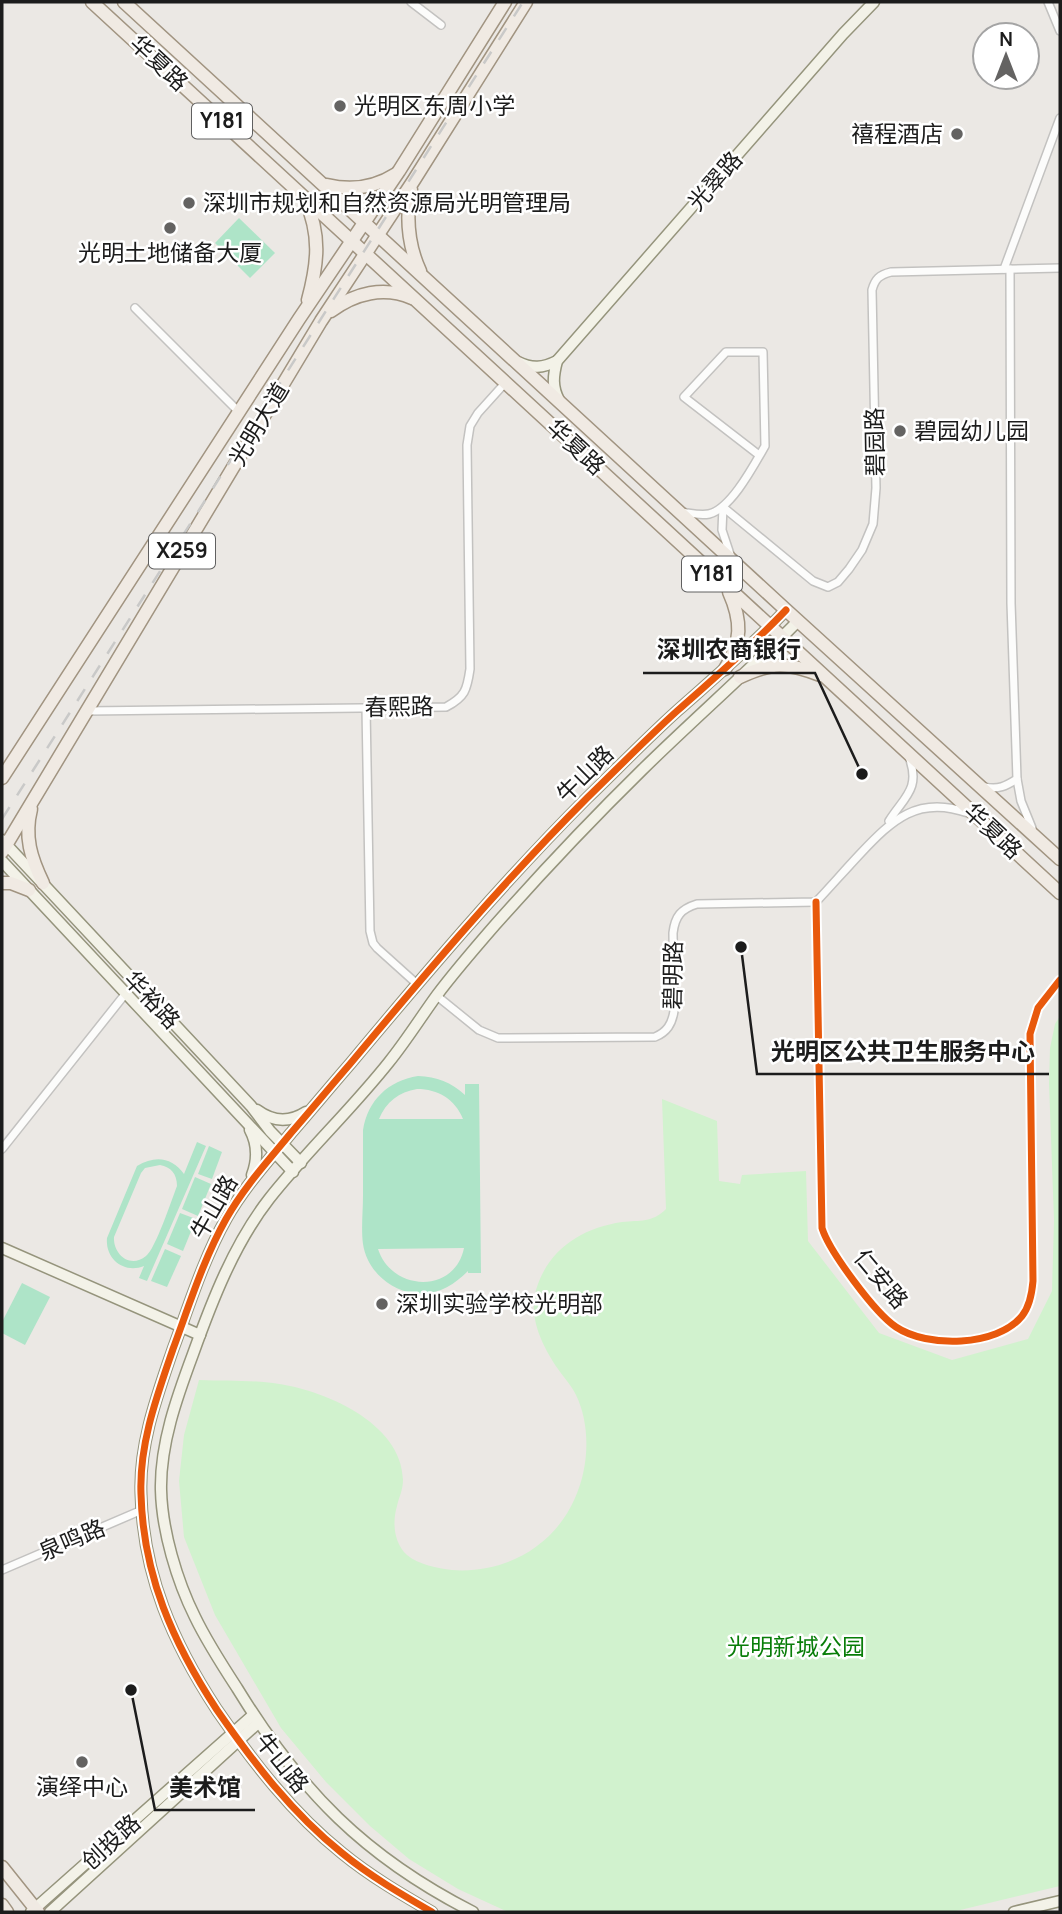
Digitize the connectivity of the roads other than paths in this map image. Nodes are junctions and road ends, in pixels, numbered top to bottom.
1 (92, 2) edge
2 (124, 2) edge
3 (411, 2) edge
4 (505, 2) edge
5 (526, 2) edge
6 (874, 2) edge
7 (1048, 2) edge
8 (441, 25) dead end
9 (1060, 30) edge
10 (1060, 118) edge
11 (399, 172) junction
12 (414, 180) junction
13 (323, 184) junction
14 (303, 195) junction
15 (365, 222) junction
16 (378, 234) junction
17 (352, 240) junction
18 (366, 253) junction
19 (1060, 268) edge
20 (1007, 269) junction
21 (422, 274) junction
22 (419, 302) junction
23 (135, 308) dead end
24 (306, 309) junction
25 (321, 321) junction
26 (558, 361) junction
27 (517, 362) junction
28 (506, 382) junction
29 (559, 400) junction
30 (239, 412) junction
31 (759, 455) junction
32 (723, 507) junction
33 (680, 512) junction
34 (733, 562) junction
35 (727, 588) junction
36 (786, 610) junction
37 (798, 621) junction
38 (771, 626) junction
39 (782, 637) junction
40 (725, 669) junction
41 (740, 677) junction
42 (825, 677) junction
43 (366, 708) junction
44 (86, 710) junction
45 (906, 751) junction
46 (15, 758) junction
47 (2, 770) edge
48 (2, 778) edge
49 (1017, 779) junction
50 (979, 785) junction
51 (35, 796) junction
52 (977, 816) junction
53 (885, 828) junction
54 (1036, 836) junction
55 (3, 845) edge
56 (1060, 859) edge
57 (2, 861) edge
58 (2, 883) edge
59 (43, 883) junction
60 (29, 890) junction
61 (1060, 893) edge
62 (816, 902) junction
63 (1060, 980) edge
64 (417, 984) junction
65 (126, 993) junction
66 (437, 996) junction
67 (251, 1106) junction
68 (314, 1106) junction
69 (241, 1115) junction
70 (279, 1148) junction
71 (2, 1149) edge
72 (297, 1167) junction
73 (245, 1190) junction
74 (2, 1248) edge
75 (181, 1327) junction
76 (200, 1335) junction
77 (142, 1510) junction
78 (2, 1570) edge
79 (256, 1719) junction
80 (236, 1736) junction
81 (2, 1867) edge
82 (1060, 1901) edge
83 (2, 1905) edge
84 (35, 1911) edge
85 (7, 1912) edge
86 (50, 1912) edge
87 (432, 1912) edge
88 (473, 1912) edge
89 (1014, 1912) edge

1 - 14 main road, 华夏路 / Y181
2 - 13 main road, 华夏路 / Y181
3 - 8 street
4 - 11 main road, 光明大道 / X259
5 - 12 main road, 光明大道 / X259
6 - 26 street, 光翠路
7 - 9 street
10 - 20 street
11 - 13 main road
11 - 15 main road, 光明大道 / X259
12 - 16 main road, 光明大道 / X259
12 - 21 main road
13 - 15 main road, 华夏路 / Y181
14 - 17 main road, 华夏路 / Y181
14 - 24 main road
15 - 16 main road, 华夏路 / Y181
15 - 17 main road, 光明大道 / X259
16 - 18 main road, 光明大道 / X259
16 - 21 main road, 华夏路 / Y181
17 - 18 main road, 华夏路 / Y181
17 - 24 main road, 光明大道 / X259
18 - 22 main road, 华夏路 / Y181
18 - 25 main road, 光明大道 / X259
19 - 20 street, 碧园路
20 - 32 street, 碧园路
20 - 49 street
21 - 27 main road, 华夏路 / Y181
22 - 25 main road
22 - 28 main road, 华夏路 / Y181
23 - 30 street
24 - 30 main road, 光明大道 / X259
25 - 44 main road, 光明大道 / X259
26 - 27 street
26 - 29 street
27 - 29 main road, 华夏路 / Y181
28 - 35 main road, 华夏路 / Y181
28 - 43 street, 春熙路
29 - 33 main road, 华夏路 / Y181
30 - 46 main road, 光明大道 / X259
31 - 31 street
31 - 32 street
32 - 33 street
32 - 34 street
33 - 34 main road, 华夏路 / Y181
34 - 36 main road, 华夏路 / Y181
35 - 38 main road, 华夏路 / Y181
35 - 40 main road
36 - 37 main road, 华夏路 / Y181
36 - 38 street, 牛山路
37 - 39 street, 牛山路
37 - 50 main road, 华夏路 / Y181
38 - 39 main road, 华夏路 / Y181
38 - 40 street, 牛山路
39 - 41 street, 牛山路
39 - 42 main road, 华夏路 / Y181
40 - 64 street, 牛山路
41 - 42 main road
41 - 66 street, 牛山路
42 - 45 main road, 华夏路 / Y181
43 - 44 street, 春熙路
43 - 64 street
44 - 51 main road, 光明大道 / X259
45 - 52 main road, 华夏路 / Y181
45 - 53 street
46 - 47 main road
46 - 48 main road, 光明大道 / X259
49 - 50 street
49 - 54 street
50 - 54 main road, 华夏路 / Y181
51 - 55 main road, 光明大道 / X259
51 - 59 main road
52 - 53 street
52 - 61 main road, 华夏路 / Y181
53 - 62 street
54 - 56 main road, 华夏路 / Y181
55 - 59 street, 华裕路
57 - 60 street, 华裕路
58 - 60 main road
59 - 67 street, 华裕路
60 - 65 street, 华裕路
62 - 63 street, 仁安路
62 - 66 street, 碧明路
64 - 68 street, 牛山路
65 - 69 street, 华裕路
65 - 71 street
66 - 72 street, 牛山路
67 - 68 street
67 - 70 street, 华裕路
68 - 70 street, 牛山路
69 - 70 street, 华裕路
69 - 73 street
70 - 72 street, 华裕路
70 - 73 street, 牛山路
72 - 76 street, 牛山路
73 - 75 street, 牛山路
74 - 75 street
75 - 76 street
75 - 77 street, 牛山路
76 - 79 street, 牛山路
77 - 78 street, 泉鸣路
77 - 80 street, 牛山路
79 - 80 street, 创投路
79 - 88 street, 牛山路
80 - 84 street, 创投路
80 - 86 street, 创投路
80 - 87 street, 牛山路
81 - 84 main road
82 - 89 street
83 - 85 main road

